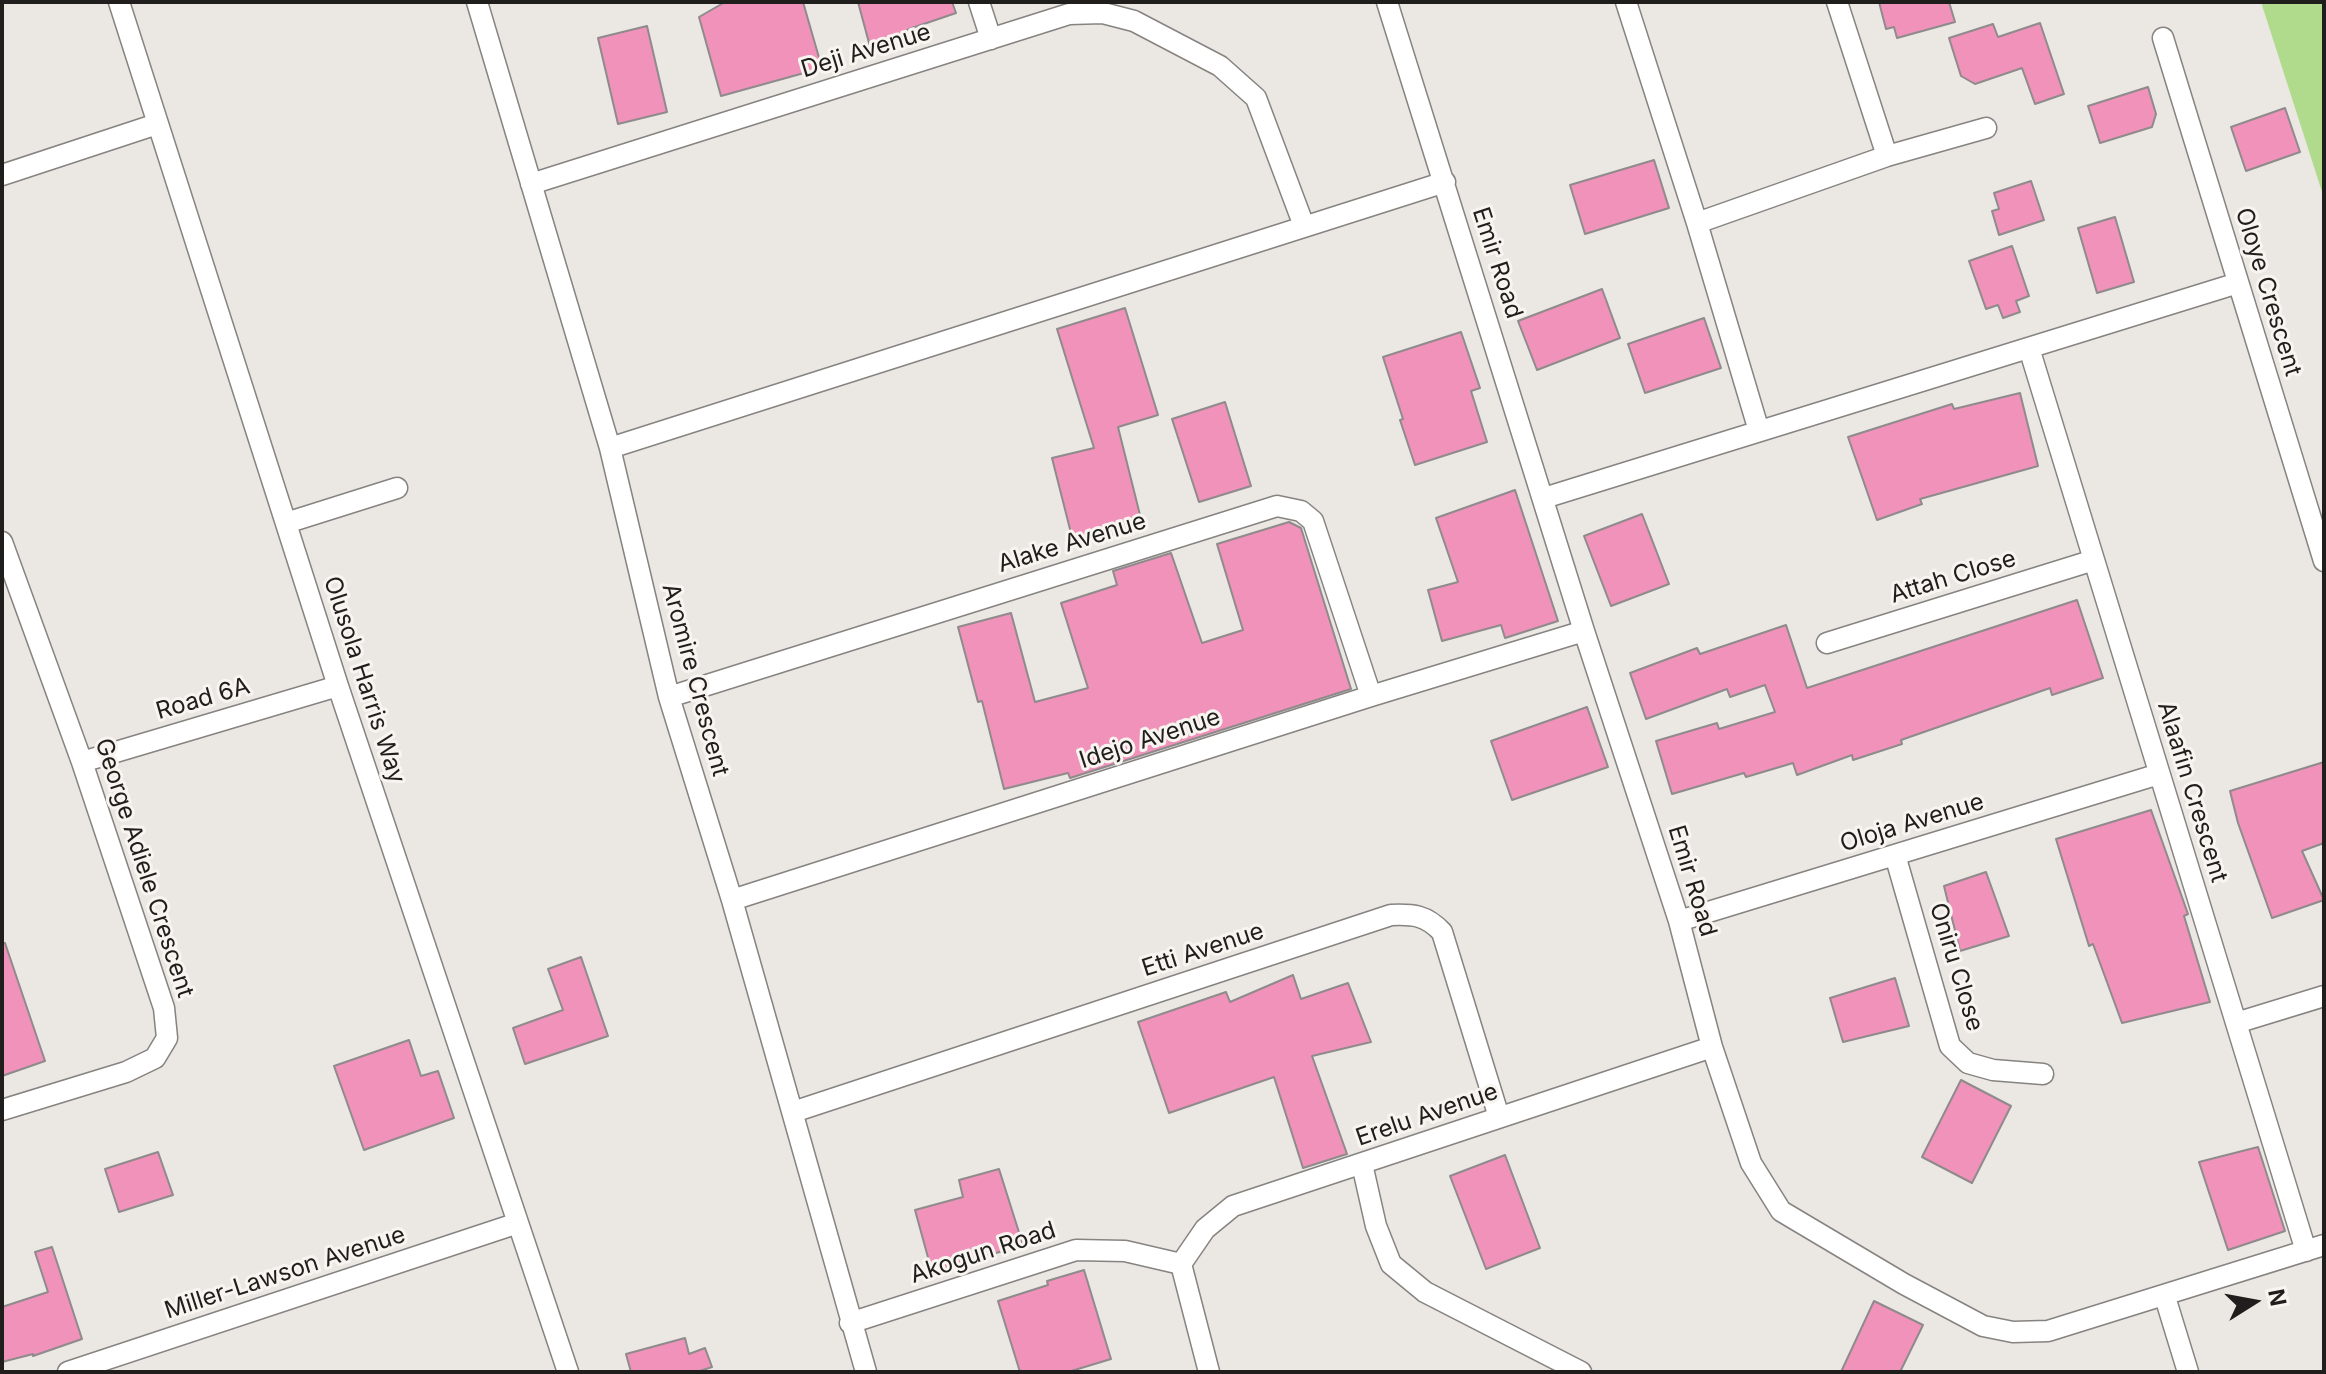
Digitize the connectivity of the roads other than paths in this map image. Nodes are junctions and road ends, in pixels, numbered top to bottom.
1 (119, 2) edge
2 (477, 2) edge
3 (979, 2) edge
4 (1387, 2) edge
5 (1626, 2) edge
6 (1837, 2) edge
7 (1092, 8) edge
8 (2163, 38) dead end
9 (991, 39) junction
10 (157, 124) junction
11 (1986, 128) dead end
12 (1887, 156) junction
13 (2, 175) edge
14 (1445, 182) junction
15 (531, 184) junction
16 (1697, 223) junction
17 (1304, 226) junction
18 (2238, 283) junction
19 (2029, 348) junction
20 (1759, 431) junction
21 (610, 448) junction
22 (397, 488) dead end
23 (1544, 498) junction
24 (286, 523) junction
25 (2, 542) edge
26 (2094, 560) junction
27 (2324, 561) edge
28 (1584, 631) junction
29 (1827, 643) dead end
30 (338, 686) junction
31 (1371, 696) junction
32 (669, 697) junction
33 (82, 762) junction
34 (2159, 774) junction
35 (1895, 855) junction
36 (732, 900) junction
37 (1679, 921) junction
38 (2324, 996) edge
39 (2236, 1023) junction
40 (1712, 1047) junction
41 (2043, 1074) dead end
42 (2, 1110) edge
43 (793, 1112) junction
44 (1499, 1117) junction
45 (1362, 1164) junction
46 (518, 1223) junction
47 (2315, 1248) edge
48 (1181, 1264) junction
49 (2165, 1297) junction
50 (850, 1323) junction
51 (68, 1372) edge
52 (568, 1372) edge
53 (866, 1372) edge
54 (1209, 1372) edge
55 (1581, 1372) edge
56 (2188, 1372) edge

1 - 10 street, Olusola Harris Way
2 - 15 street, Aromire Crescent
3 - 9 street
4 - 14 street, Emir Road
5 - 16 street
6 - 12 street
7 - 9 street, Deji Avenue
7 - 17 street, Deji Avenue
8 - 18 street, Oloye Crescent
9 - 15 street, Deji Avenue
10 - 13 street
10 - 24 street, Olusola Harris Way
11 - 12 street
12 - 16 street
14 - 17 street
14 - 23 street, Emir Road
15 - 21 street, Aromire Crescent
16 - 20 street
17 - 21 street
18 - 19 street
18 - 27 street, Oloye Crescent
19 - 20 street
19 - 26 street, Alaafin Crescent
20 - 23 street
21 - 32 street, Aromire Crescent
22 - 24 street
23 - 28 street, Emir Road
24 - 30 street, Olusola Harris Way
25 - 33 street, George Adiele Crescent
26 - 29 street, Attah Close
26 - 34 street, Alaafin Crescent
28 - 31 street, Idejo Avenue
28 - 37 street, Emir Road
30 - 33 street, Road 6A
30 - 46 street, Olusola Harris Way
31 - 32 street, Alake Avenue
31 - 36 street, Idejo Avenue
32 - 36 street, Aromire Crescent
33 - 42 street, George Adiele Crescent
34 - 35 street, Oloja Avenue
34 - 39 street, Alaafin Crescent
35 - 37 street, Oloja Avenue
35 - 41 street, Oniru Close
36 - 43 street, Aromire Crescent
37 - 40 street, Emir Road
38 - 39 street
39 - 47 street, Alaafin Crescent
40 - 44 street, Erelu Avenue
40 - 49 street, Emir Road
43 - 44 street, Etti Avenue
43 - 50 street, Aromire Crescent
44 - 45 street, Erelu Avenue
45 - 48 street, Erelu Avenue
45 - 55 street
46 - 51 street, Miller-Lawson Avenue
46 - 52 street, Olusola Harris Way
47 - 49 street, Emir Road
48 - 50 street, Akogun Road
48 - 54 street
49 - 56 street
50 - 53 street, Aromire Crescent

